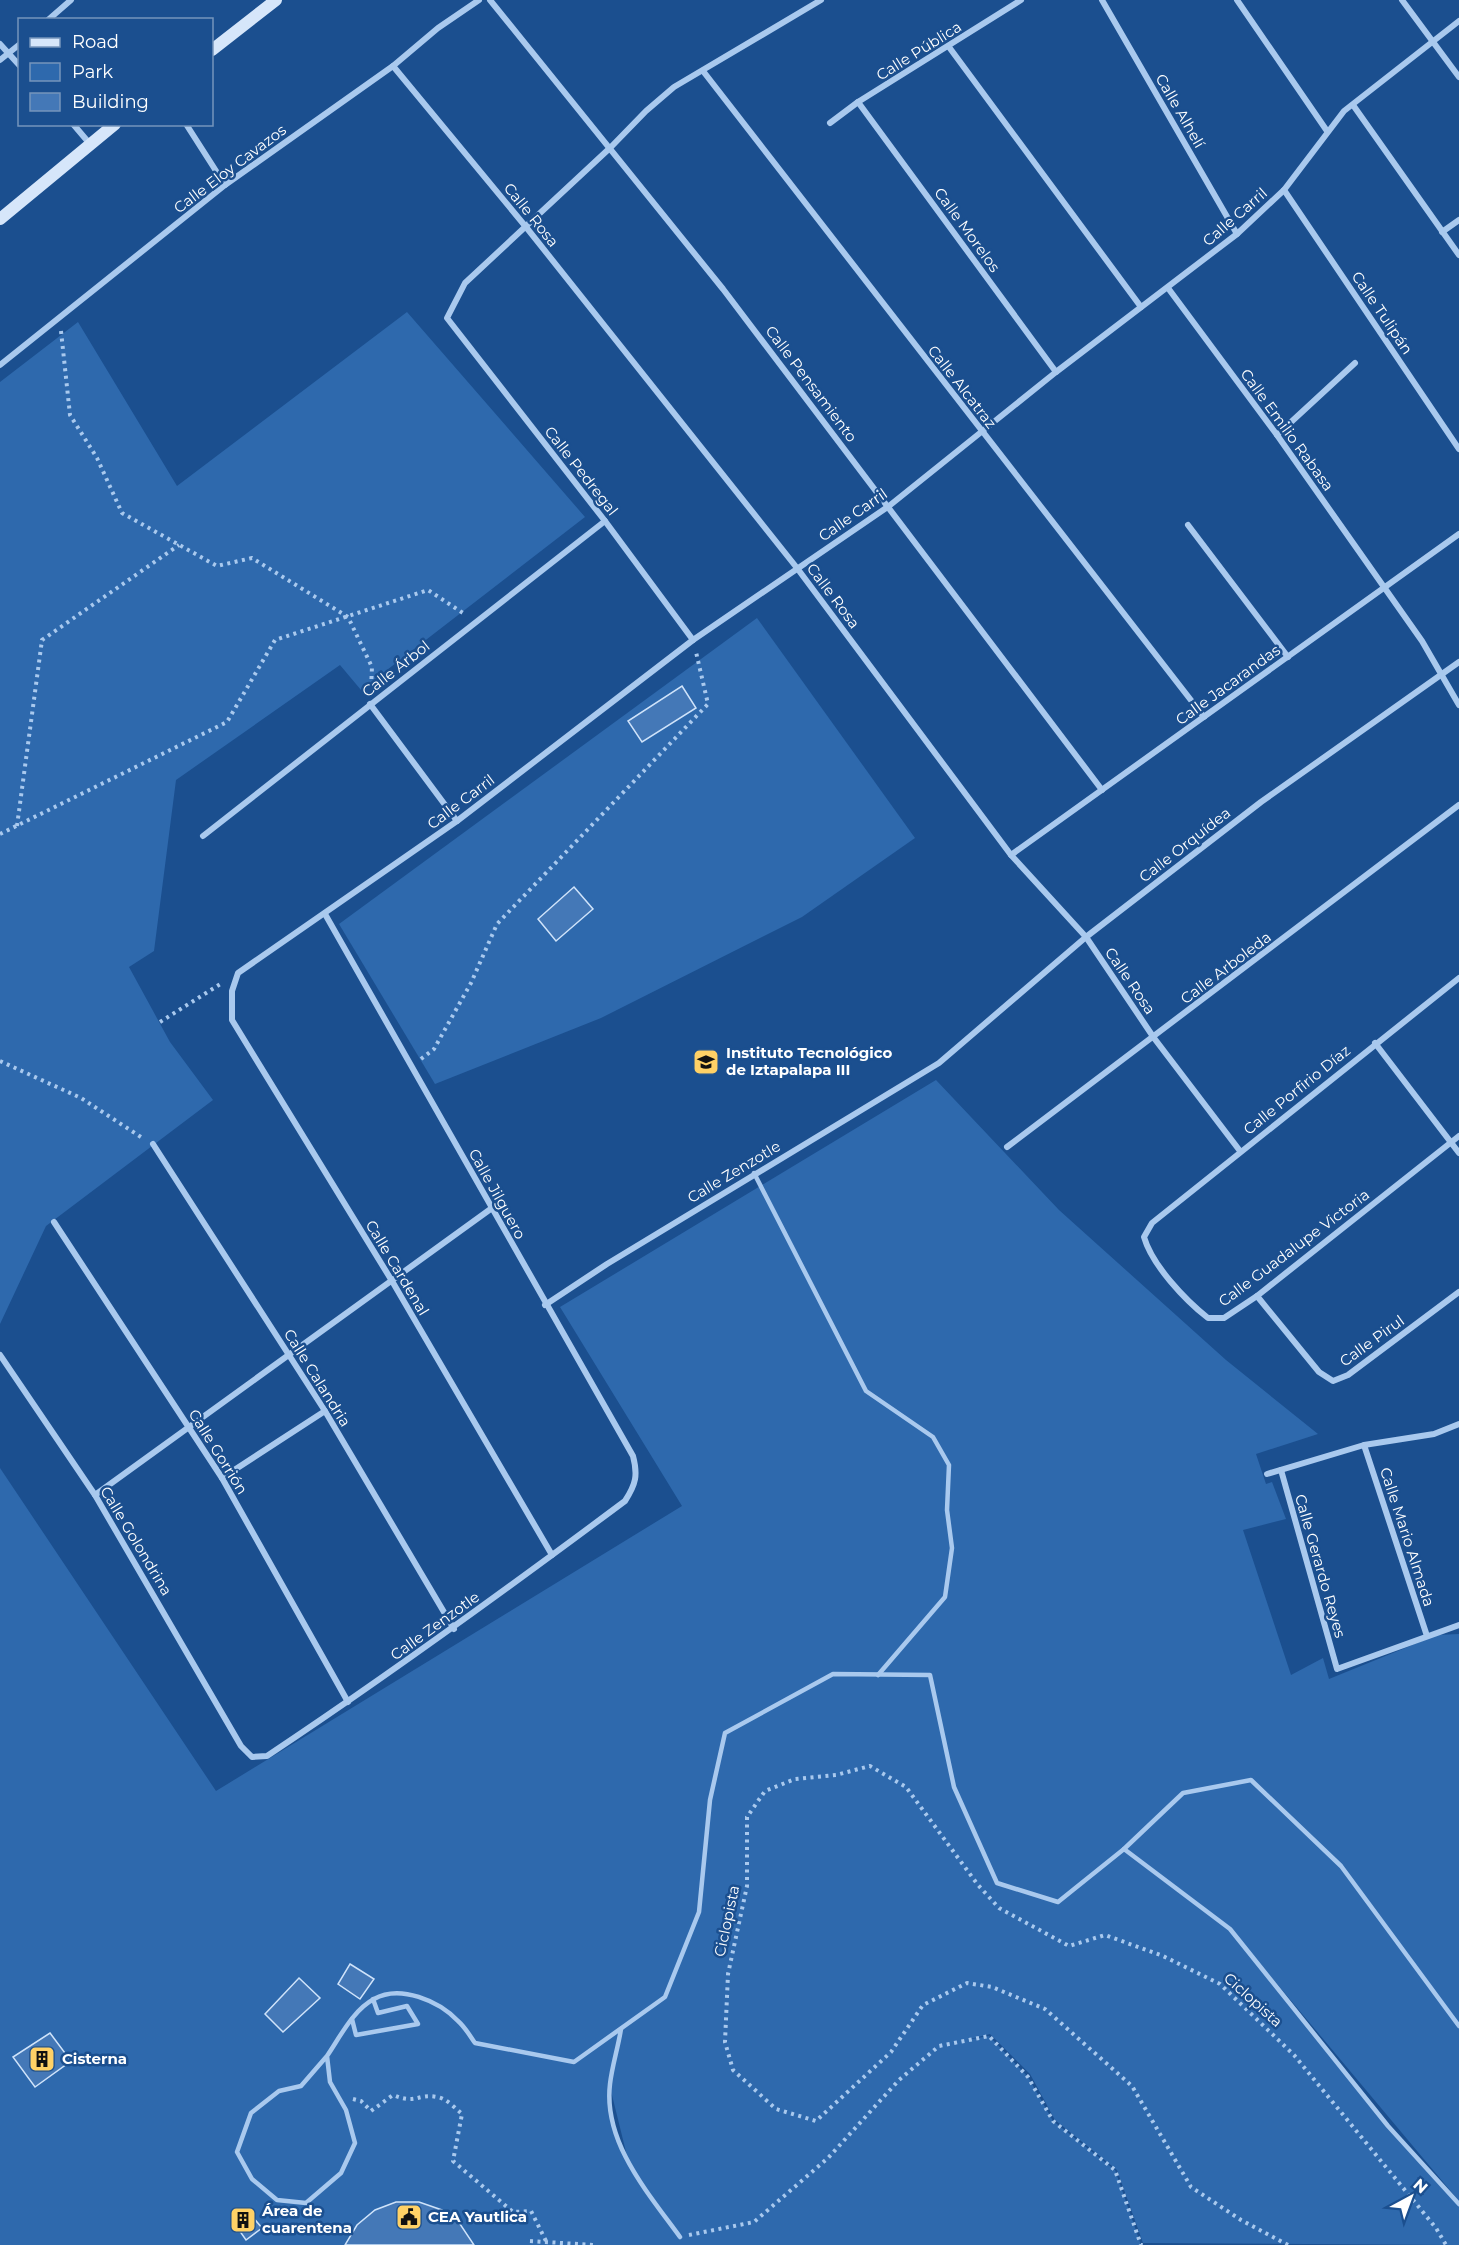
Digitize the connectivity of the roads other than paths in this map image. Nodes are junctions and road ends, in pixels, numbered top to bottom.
1 (71, 0) edge
2 (276, 0) edge
3 (479, 0) edge
4 (490, 0) edge
5 (821, 0) edge
6 (1021, 0) edge
7 (1102, 0) edge
8 (1237, 0) edge
9 (1401, 0) edge
10 (50, 18) edge
11 (1459, 21) edge
12 (1433, 41) junction
13 (0, 44) edge
14 (18, 46) edge
15 (949, 47) junction
16 (213, 49) edge
17 (8, 53) junction
18 (0, 60) edge
19 (18, 64) edge
20 (393, 66) junction
21 (703, 71) junction
22 (1459, 77) edge
23 (858, 102) junction
24 (1353, 105) junction
25 (830, 123) dead end
26 (75, 126) edge
27 (112, 126) edge
28 (187, 126) edge
29 (1327, 131) junction
30 (90, 144) junction
31 (611, 147) junction
32 (225, 185) junction
33 (1284, 190) junction
34 (0, 219) edge
35 (1459, 220) edge
36 (526, 227) junction
37 (1442, 232) junction
38 (1237, 234) junction
39 (1459, 255) edge
40 (1168, 288) junction
41 (1142, 307) junction
42 (1355, 363) dead end
43 (0, 365) edge
44 (1056, 372) junction
45 (982, 432) junction
46 (1277, 435) junction
47 (1459, 449) edge
48 (889, 506) junction
49 (605, 521) junction
50 (1188, 525) dead end
51 (1459, 534) edge
52 (796, 568) junction
53 (1385, 587) junction
54 (693, 640) junction
55 (1288, 657) junction
56 (1459, 662) edge
57 (1441, 673) junction
58 (370, 704) junction
59 (1459, 705) edge
60 (1204, 717) junction
61 (1102, 790) junction
62 (1459, 805) edge
63 (457, 820) junction
64 (203, 836) dead end
65 (1011, 855) junction
66 (325, 914) junction
67 (1086, 938) junction
68 (1459, 978) edge
69 (232, 991) joint
70 (1154, 1038) junction
71 (1375, 1043) junction
72 (939, 1063) joint
73 (1459, 1137) edge
74 (1451, 1143) junction
75 (153, 1144) road end
76 (1007, 1147) dead end
77 (1240, 1151) junction
78 (1459, 1153) edge
79 (754, 1173) junction
80 (492, 1208) junction
81 (54, 1222) dead end
82 (1152, 1223) joint
83 (392, 1281) junction
84 (1459, 1292) edge
85 (1257, 1296) junction
86 (545, 1305) junction
87 (0, 1355) edge
88 (289, 1355) junction
89 (325, 1411) junction
90 (189, 1425) junction
91 (1457, 1425) edge
92 (1459, 1435) edge
93 (1364, 1445) junction
94 (1281, 1470) junction
95 (1267, 1474) dead end
96 (222, 1478) junction
97 (633, 1488) joint
98 (95, 1495) junction
99 (552, 1555) junction
100 (1459, 1624) edge
101 (454, 1629) junction
102 (1427, 1636) junction
103 (878, 1675) junction
104 (348, 1702) junction
105 (241, 1746) joint
106 (1124, 1849) junction
107 (373, 1999) junction
108 (352, 2019) junction
109 (1459, 2026) edge
110 (621, 2030) junction
111 (327, 2056) junction
112 (1459, 2204) edge
113 (680, 2237) road end

1 - 10 street
2 - 16 street
3 - 20 street, Calle Eloy Cavazos
4 - 31 street, Calle Pensamiento
5 - 21 street
6 - 15 street, Calle Pública
7 - 38 street, Calle Alhelí
8 - 29 street
9 - 12 street
11 - 12 street, Calle Carril
12 - 22 street
12 - 24 street, Calle Carril
13 - 17 street
14 - 17 street
15 - 23 street, Calle Pública
15 - 41 street
17 - 18 street
17 - 19 street
20 - 32 street, Calle Eloy Cavazos
20 - 36 street, Calle Rosa
21 - 31 street
21 - 45 street, Calle Alcatraz
23 - 25 street, Calle Pública
23 - 44 street, Calle Morelos
24 - 29 street, Calle Carril
24 - 37 street
26 - 30 street
27 - 30 street
28 - 32 street
29 - 33 street, Calle Carril
30 - 34 street
31 - 36 street
31 - 48 street, Calle Pensamiento
32 - 43 street, Calle Eloy Cavazos
33 - 38 street, Calle Carril
33 - 47 street, Calle Tulipán
35 - 37 street
36 - 49 street, Calle Pedregal
36 - 52 street, Calle Rosa
37 - 39 street
38 - 40 street, Calle Carril
40 - 41 street, Calle Carril
40 - 46 street, Calle Emilio Rabasa
41 - 44 street, Calle Carril
42 - 46 street
44 - 45 street, Calle Carril
45 - 48 street, Calle Carril
45 - 60 street, Calle Alcatraz
46 - 53 street, Calle Emilio Rabasa
48 - 52 street, Calle Carril
48 - 61 street, Calle Pensamiento
49 - 54 street, Calle Pedregal
49 - 58 street, Calle Árbol
50 - 55 street
51 - 53 street, Calle Jacarandas
52 - 54 street, Calle Carril
52 - 65 street, Calle Rosa
53 - 55 street, Calle Jacarandas
53 - 57 street, Calle Emilio Rabasa
54 - 63 street, Calle Carril
55 - 60 street, Calle Jacarandas
56 - 57 street, Calle Orquídea
57 - 59 street, Calle Emilio Rabasa
57 - 67 street, Calle Orquídea
58 - 63 street
58 - 64 street, Calle Árbol
60 - 61 street, Calle Jacarandas
61 - 65 street, Calle Jacarandas
62 - 70 street, Calle Arboleda
63 - 66 street, Calle Carril
65 - 67 street, Calle Rosa
66 - 69 street, Calle Carril
66 - 80 street, Calle Jilguero
67 - 70 street, Calle Rosa
67 - 72 street, Calle Orquídea
68 - 71 street, Calle Porfirio Díaz
69 - 83 street, Calle Cardenal
70 - 76 street, Calle Arboleda
70 - 77 street, Calle Rosa
71 - 74 street
71 - 77 street, Calle Porfirio Díaz
72 - 79 street, Calle Zenzotle
73 - 74 street, Calle Guadalupe Victoria
74 - 78 street
74 - 85 street, Calle Guadalupe Victoria
75 - 88 street, Calle Calandria
77 - 82 street, Calle Porfirio Díaz
79 - 86 street, Calle Zenzotle
79 - 103 lane
80 - 83 street
80 - 86 street, Calle Jilguero
81 - 90 street, Calle Gorrión
82 - 85 street, Calle Guadalupe Victoria
83 - 88 street
83 - 99 street, Calle Cardenal
84 - 85 street, Calle Pirul
86 - 97 street, Calle Jilguero
87 - 98 street, Calle Golondrina
88 - 89 street, Calle Calandria
88 - 90 street
89 - 96 street
89 - 101 street, Calle Calandria
90 - 96 street, Calle Gorrión
90 - 98 street
91 - 92 street
91 - 93 street
93 - 94 street
93 - 102 street, Calle Mario Almada
94 - 95 street
94 - 102 street, Calle Gerardo Reyes
96 - 104 street, Calle Gorrión
97 - 99 street, Calle Zenzotle
98 - 105 street, Calle Golondrina
99 - 101 street, Calle Zenzotle
100 - 102 street
101 - 104 street, Calle Zenzotle
103 - 106 lane
103 - 110 lane
104 - 105 street, Calle Zenzotle
106 - 109 lane
106 - 112 lane
107 - 108 lane
107 - 108 lane
107 - 110 lane
108 - 111 lane
110 - 113 lane
111 - 111 lane

